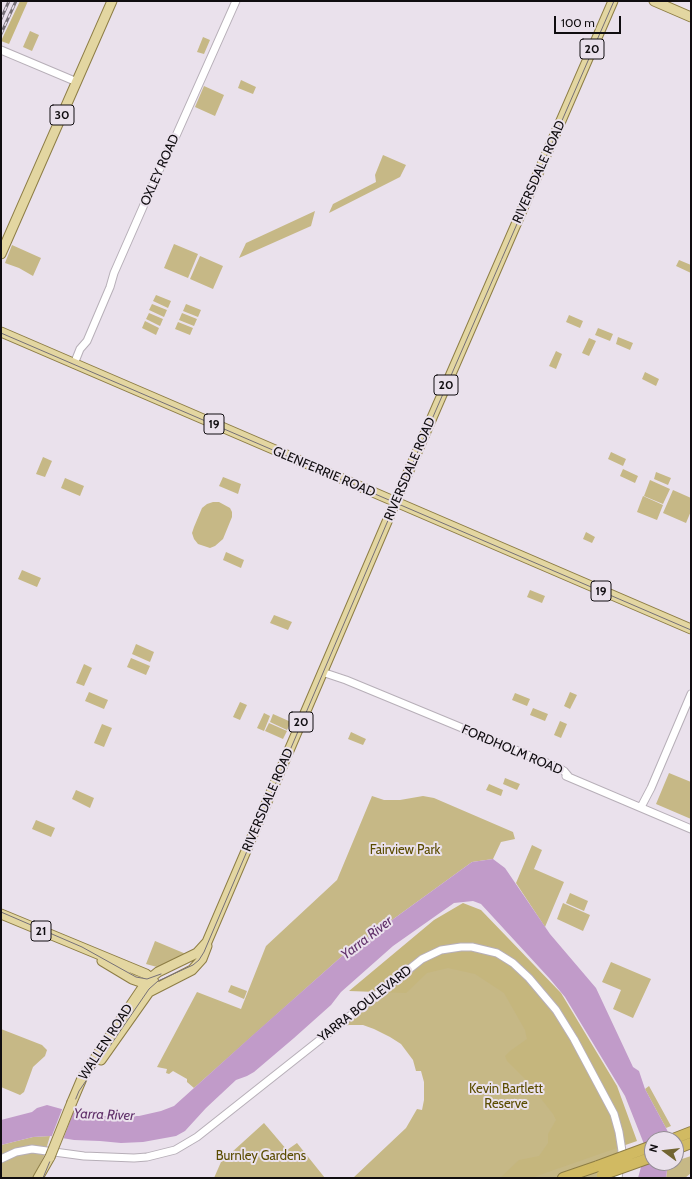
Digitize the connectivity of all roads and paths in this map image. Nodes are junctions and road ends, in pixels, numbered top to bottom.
1 (112, 1) edge
2 (236, 1) edge
3 (613, 1) edge
4 (654, 1) edge
5 (691, 16) edge
6 (1, 50) edge
7 (77, 82) junction
8 (1, 254) edge
9 (1, 332) edge
10 (76, 365) junction
11 (395, 502) junction
12 (691, 629) edge
13 (323, 670) junction
14 (691, 694) edge
15 (642, 808) junction
16 (691, 829) edge
17 (1, 914) edge
18 (209, 938) junction
19 (80, 948) junction
20 (132, 979) junction
21 (148, 981) junction
22 (155, 988) junction
23 (146, 996) joint
24 (120, 1021) junction
25 (72, 1102) junction
26 (644, 1150) edge
27 (50, 1157) junction
28 (1, 1159) edge
29 (644, 1159) edge
30 (598, 1173) edge
31 (38, 1178) edge
32 (44, 1178) edge
33 (563, 1178) edge
34 (618, 1178) edge

1 - 7 main road, 30
2 - 10 street, OXLEY ROAD
3 - 11 main road, RIVERSDALE ROAD / 20
4 - 5 main road
6 - 7 street
7 - 8 main road, 30
9 - 10 main road, GLENFERRIE ROAD / 19
10 - 11 main road, GLENFERRIE ROAD / 19
11 - 12 main road, GLENFERRIE ROAD / 19
11 - 13 main road, RIVERSDALE ROAD / 20
13 - 15 street, FORDHOLM ROAD
13 - 18 main road, RIVERSDALE ROAD / 20
14 - 15 street
15 - 16 street, FORDHOLM ROAD
17 - 19 main road, 21
18 - 21 main road, RIVERSDALE ROAD / 20
18 - 22 main road, RIVERSDALE ROAD / 20
19 - 20 main road, 21
19 - 21 main road, 21
20 - 21 main road, 21
20 - 24 main road
21 - 22 main road
21 - 24 main road, WALLEN ROAD / 20
22 - 23 main road, RIVERSDALE ROAD / 20
23 - 25 main road, WALLEN ROAD / 20
24 - 25 main road, WALLEN ROAD / 20
25 - 27 main road, WALLEN ROAD / 20, bridge
26 - 30 highway, bridge
27 - 31 main road, WALLEN ROAD / 20
27 - 32 main road, WALLEN ROAD / 20
28 - 34 street, YARRA BOULEVARD
29 - 30 highway, bridge
30 - 33 highway

